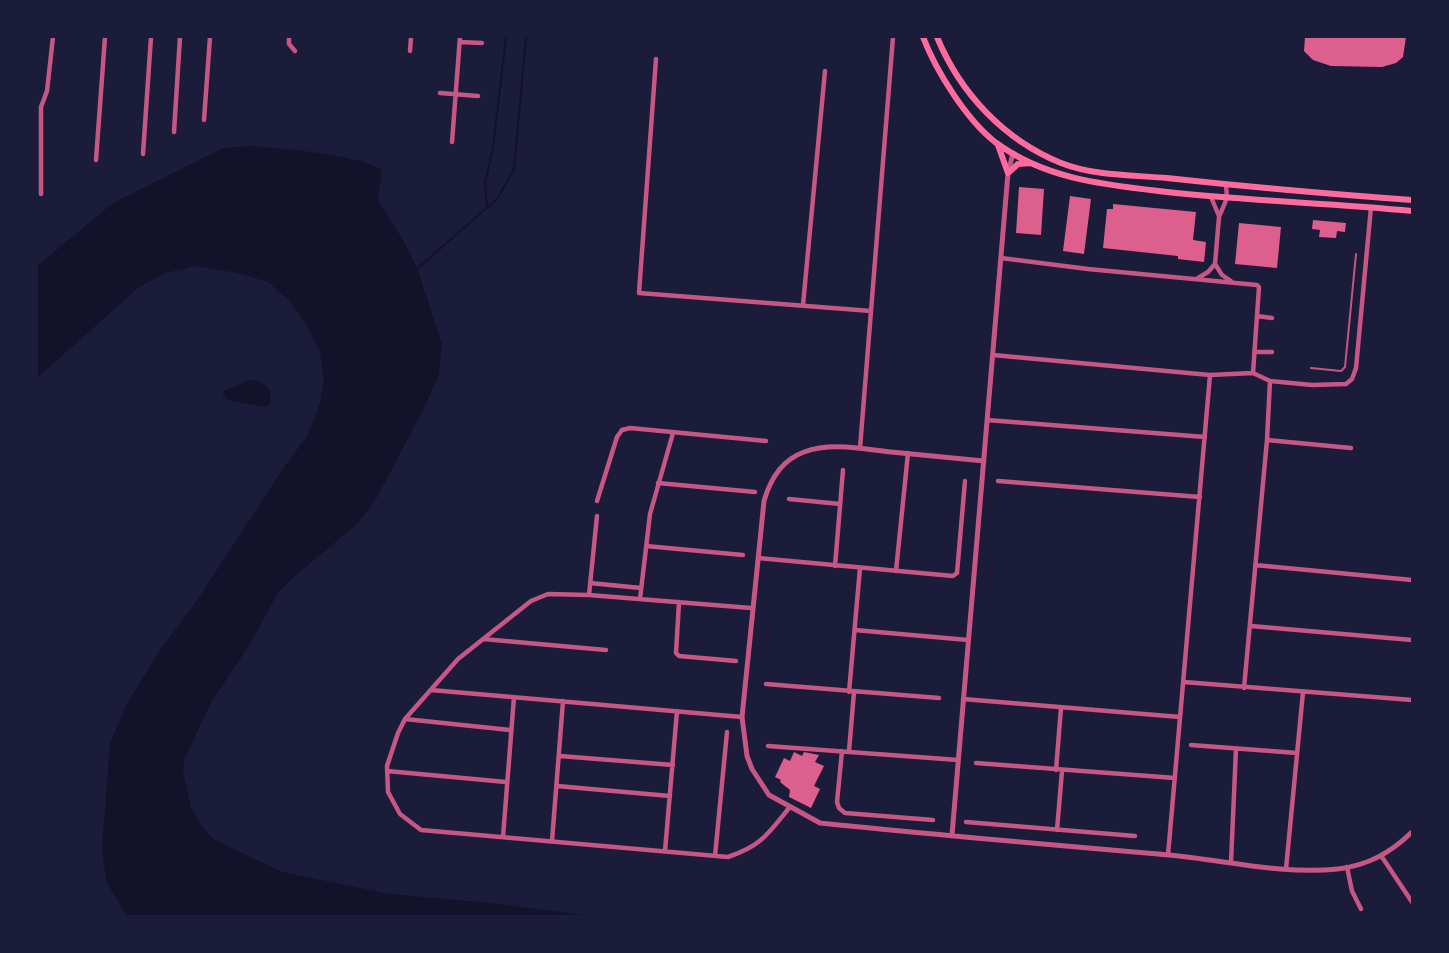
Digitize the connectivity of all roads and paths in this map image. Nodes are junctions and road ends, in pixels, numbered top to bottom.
1 (53, 37) edge
2 (105, 37) edge
3 (151, 37) edge
4 (180, 37) edge
5 (210, 37) edge
6 (289, 37) edge
7 (411, 37) edge
8 (893, 37) edge
9 (923, 37) edge
10 (937, 37) edge
11 (460, 39) edge
12 (482, 43) dead end
13 (295, 51) dead end
14 (410, 51) dead end
15 (656, 59) dead end
16 (825, 71) dead end
17 (440, 93) dead end
18 (456, 94) junction
19 (478, 96) dead end
20 (204, 120) dead end
21 (174, 132) dead end
22 (1007, 132) junction
23 (452, 142) dead end
24 (996, 142) junction
25 (1013, 153) junction
26 (143, 154) dead end
27 (96, 160) dead end
28 (1033, 163) junction
29 (1008, 173) junction
30 (1226, 185) junction
31 (41, 194) dead end
32 (1211, 197) junction
33 (1227, 198) junction
34 (1412, 200) edge
35 (1371, 207) junction
36 (1412, 211) edge
37 (1219, 217) junction
38 (1356, 254) dead end
39 (1001, 257) junction
40 (1215, 264) junction
41 (1197, 279) junction
42 (1233, 282) junction
43 (803, 305) junction
44 (872, 311) junction
45 (1257, 316) junction
46 (1272, 318) dead end
47 (1254, 352) junction
48 (1272, 352) dead end
49 (993, 355) junction
50 (1311, 368) dead end
51 (1253, 373) junction
52 (1210, 375) junction
53 (1270, 381) junction
54 (987, 421) junction
55 (673, 433) junction
56 (1205, 437) junction
57 (1267, 440) junction
58 (766, 442) dead end
59 (860, 449) junction
60 (1351, 449) dead end
61 (908, 453) junction
62 (984, 461) junction
63 (843, 470) dead end
64 (965, 481) dead end
65 (998, 481) dead end
66 (658, 483) junction
67 (755, 492) dead end
68 (1200, 497) junction
69 (789, 499) dead end
70 (597, 501) dead end
71 (840, 504) junction
72 (597, 516) dead end
73 (646, 546) junction
74 (743, 555) dead end
75 (758, 558) junction
76 (1255, 565) junction
77 (835, 566) junction
78 (860, 568) junction
79 (896, 571) junction
80 (1412, 580) edge
81 (590, 583) junction
82 (641, 588) junction
83 (589, 595) junction
84 (640, 599) junction
85 (679, 603) junction
86 (751, 608) junction
87 (1251, 626) junction
88 (855, 630) junction
89 (482, 639) junction
90 (968, 639) junction
91 (1412, 640) edge
92 (606, 650) dead end
93 (736, 662) dead end
94 (1184, 682) junction
95 (766, 684) dead end
96 (1244, 688) junction
97 (431, 690) junction
98 (851, 692) junction
99 (1303, 692) junction
100 (514, 697) junction
101 (939, 698) dead end
102 (963, 699) junction
103 (1412, 700) edge
104 (563, 701) junction
105 (1061, 708) junction
106 (677, 711) junction
107 (742, 717) junction
108 (1180, 717) junction
109 (405, 719) junction
110 (510, 730) junction
111 (727, 732) dead end
112 (1191, 745) dead end
113 (768, 746) dead end
114 (1236, 749) junction
115 (842, 751) junction
116 (849, 751) junction
117 (1297, 753) junction
118 (560, 756) junction
119 (958, 760) junction
120 (976, 763) dead end
121 (673, 765) junction
122 (387, 771) junction
123 (1056, 771) junction
124 (1062, 771) junction
125 (1175, 778) junction
126 (506, 782) junction
127 (557, 786) junction
128 (670, 796) junction
129 (789, 808) junction
130 (933, 820) dead end
131 (966, 822) dead end
132 (1057, 830) junction
133 (1412, 832) edge
134 (952, 835) junction
135 (1135, 836) dead end
136 (503, 837) junction
137 (552, 841) junction
138 (666, 851) junction
139 (1168, 855) junction
140 (715, 856) junction
141 (1382, 857) junction
142 (1231, 862) junction
143 (1347, 867) junction
144 (1286, 869) junction
145 (1412, 902) edge
146 (1361, 909) dead end

1 - 31 street
2 - 27 street
3 - 26 street
4 - 21 street
5 - 20 street
6 - 13 street
7 - 14 street
8 - 44 street
9 - 24 main road
10 - 22 main road
11 - 12 street
11 - 18 street
15 - 43 street
16 - 43 street
17 - 18 street
18 - 19 street
18 - 23 street
22 - 25 main road
22 - 30 main road
24 - 25 main road
24 - 29 main road
25 - 28 main road
25 - 29 street
28 - 29 main road
28 - 32 main road
29 - 39 street
30 - 33 street
30 - 34 main road
32 - 33 main road
32 - 37 street
33 - 35 main road
33 - 37 street
35 - 36 main road
35 - 53 street
37 - 40 street
38 - 50 lane
39 - 41 street
39 - 49 street
40 - 41 street
40 - 42 street
41 - 42 street
42 - 45 street
43 - 44 street
44 - 59 street
45 - 46 street
45 - 47 street
47 - 48 street
47 - 51 street
49 - 52 street
49 - 54 street
51 - 52 street
51 - 53 street
52 - 56 street
53 - 57 street
54 - 56 street
54 - 62 street
55 - 58 street
55 - 66 street
55 - 70 street
56 - 68 street
57 - 60 street
57 - 76 street
59 - 61 street
59 - 75 street
61 - 62 street
61 - 79 street
62 - 90 street
63 - 71 street
64 - 79 street
65 - 68 street
66 - 67 street
66 - 73 street
68 - 94 street
69 - 71 street
71 - 77 street
72 - 81 street
73 - 74 street
73 - 82 street
75 - 77 street
75 - 86 street
76 - 80 street
76 - 87 street
77 - 78 street
78 - 79 street
78 - 88 street
81 - 82 street
81 - 83 street
82 - 84 street
83 - 84 street
83 - 89 street
84 - 85 street
85 - 86 street
85 - 93 street
86 - 107 street
87 - 91 street
87 - 96 street
88 - 90 street
88 - 98 street
89 - 92 street
89 - 97 street
90 - 102 street
94 - 96 street
94 - 108 street
95 - 98 street
96 - 99 street
97 - 100 street
97 - 109 street
98 - 101 street
98 - 116 street
99 - 103 street
99 - 117 street
100 - 104 street
100 - 110 street
102 - 105 street
102 - 119 street
104 - 106 street
104 - 118 street
105 - 108 street
105 - 123 street
106 - 107 street
106 - 121 street
107 - 129 street
108 - 125 street
109 - 110 street
109 - 122 street
110 - 126 street
111 - 140 street
112 - 114 street
113 - 115 street
114 - 117 street
114 - 142 street
115 - 116 street
115 - 130 street
116 - 119 street
117 - 144 street
118 - 121 street
118 - 127 street
119 - 134 street
120 - 123 street
121 - 128 street
122 - 126 street
122 - 136 street
123 - 124 street
124 - 125 street
124 - 132 street
125 - 139 street
126 - 136 street
127 - 128 street
127 - 137 street
128 - 138 street
129 - 134 street
129 - 140 street
131 - 132 street
132 - 135 street
133 - 141 street
134 - 139 street
136 - 137 street
137 - 138 street
138 - 140 street
139 - 142 street
141 - 143 street
141 - 145 street
142 - 144 street
143 - 144 street
143 - 146 street

